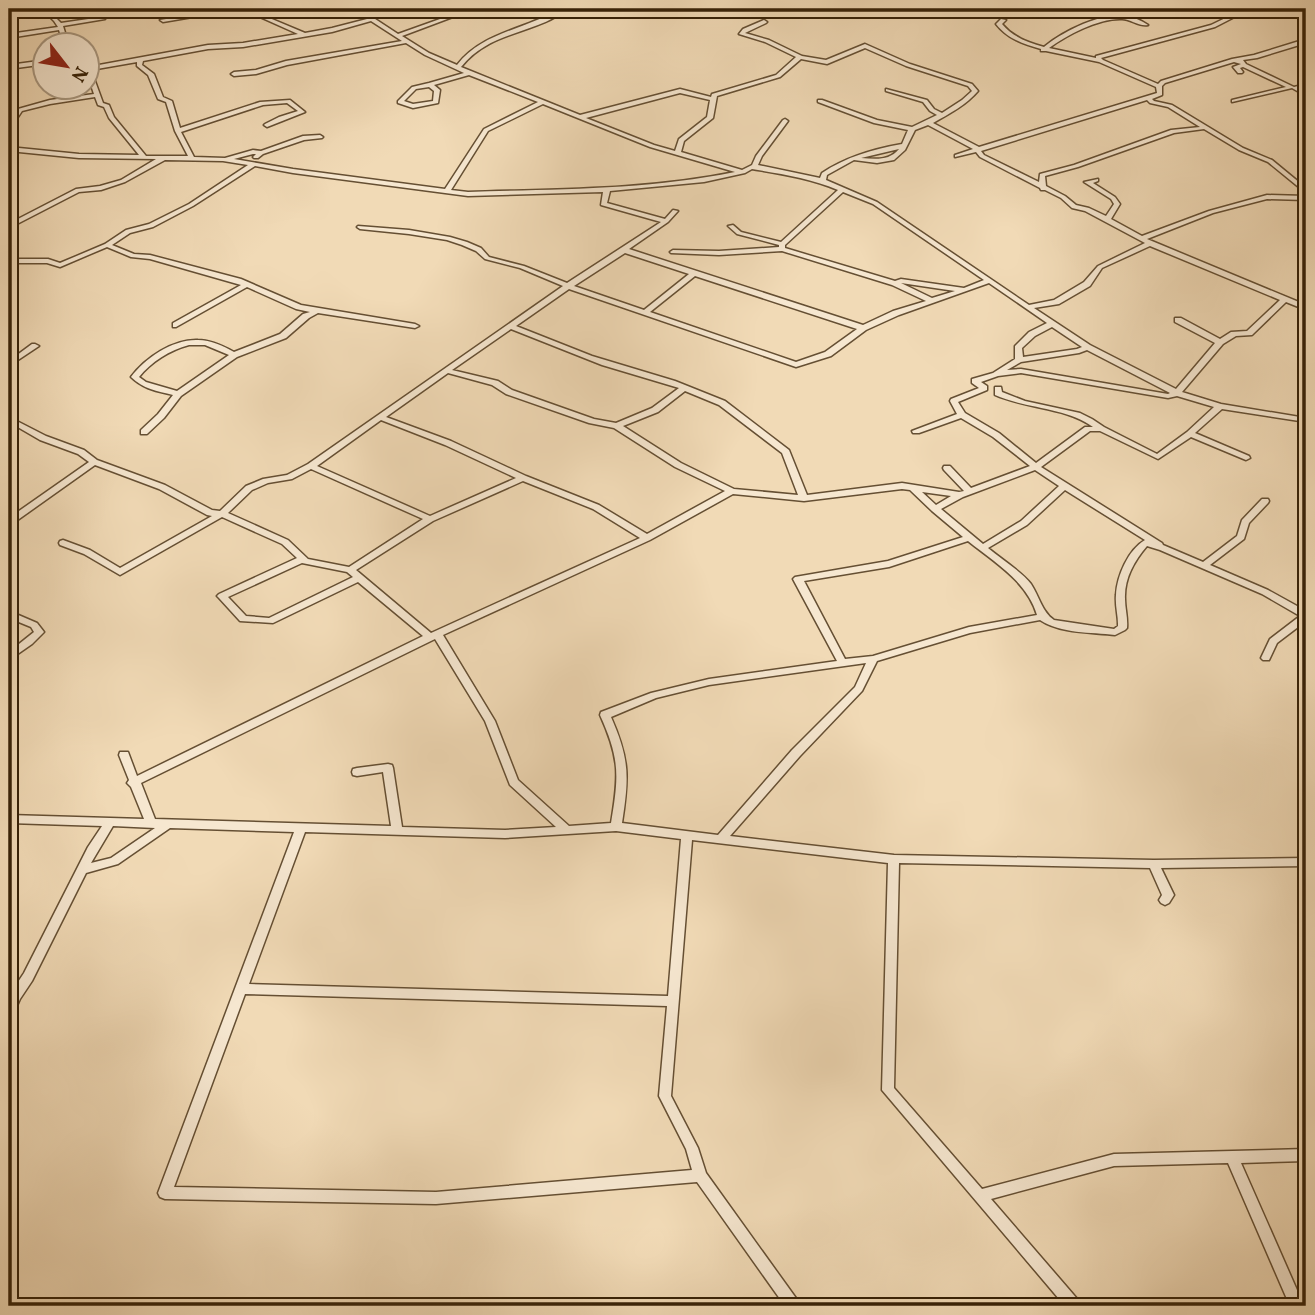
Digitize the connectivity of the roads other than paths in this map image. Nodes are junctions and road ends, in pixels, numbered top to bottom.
1 (44, 9) edge
2 (237, 9) edge
3 (244, 9) edge
4 (355, 9) edge
5 (382, 9) edge
6 (472, 9) edge
7 (565, 9) edge
8 (1248, 9) edge
9 (365, 15) junction
10 (102, 19) dead end
11 (373, 19) junction
12 (163, 20) dead end
13 (1003, 20) dead end
14 (764, 22) dead end
15 (1144, 25) dead end
16 (60, 27) junction
17 (60, 32) edge
18 (304, 34) junction
19 (400, 35) junction
20 (9, 36) edge
21 (408, 41) junction
22 (1306, 41) edge
23 (1043, 50) junction
24 (800, 57) junction
25 (141, 59) junction
26 (1234, 60) junction
27 (1101, 61) junction
28 (32, 64) edge
29 (102, 66) edge
30 (9, 67) edge
31 (458, 68) junction
32 (469, 73) junction
33 (234, 74) dead end
34 (430, 85) junction
35 (1159, 86) junction
36 (1306, 86) edge
37 (1293, 88) junction
38 (888, 90) dead end
39 (1306, 94) edge
40 (1149, 98) junction
41 (713, 99) junction
42 (820, 101) dead end
43 (1234, 101) dead end
44 (61, 102) edge
45 (99, 102) edge
46 (541, 103) junction
47 (941, 115) junction
48 (581, 117) junction
49 (9, 119) edge
50 (785, 121) dead end
51 (929, 123) junction
52 (267, 125) dead end
53 (1203, 127) junction
54 (912, 129) junction
55 (178, 131) junction
56 (320, 137) dead end
57 (904, 146) junction
58 (9, 149) edge
59 (976, 149) junction
60 (23, 151) junction
61 (678, 152) junction
62 (261, 153) junction
63 (9, 156) edge
64 (143, 156) junction
65 (957, 156) dead end
66 (163, 158) junction
67 (192, 158) junction
68 (223, 159) junction
69 (856, 159) junction
70 (891, 161) junction
71 (903, 163) dead end
72 (250, 164) junction
73 (758, 168) junction
74 (743, 172) junction
75 (1096, 180) dead end
76 (823, 181) junction
77 (1043, 188) junction
78 (607, 189) junction
79 (841, 190) junction
80 (1306, 191) edge
81 (446, 192) junction
82 (1306, 198) edge
83 (674, 211) dead end
84 (1107, 220) junction
85 (666, 221) junction
86 (9, 223) edge
87 (731, 226) dead end
88 (360, 227) dead end
89 (722, 231) dead end
90 (739, 233) junction
91 (1147, 240) junction
92 (107, 245) junction
93 (782, 247) junction
94 (624, 250) junction
95 (673, 252) dead end
96 (9, 261) edge
97 (693, 274) junction
98 (989, 281) junction
99 (895, 283) junction
100 (246, 285) junction
101 (568, 286) junction
102 (966, 290) junction
103 (1284, 300) junction
104 (932, 301) junction
105 (1056, 302) junction
106 (1028, 307) junction
107 (1306, 308) edge
108 (317, 311) junction
109 (645, 313) junction
110 (1178, 320) dead end
111 (1050, 322) junction
112 (176, 325) dead end
113 (415, 326) dead end
114 (512, 327) junction
115 (863, 328) junction
116 (1220, 342) junction
117 (35, 346) dead end
118 (1087, 347) junction
119 (234, 355) junction
120 (1019, 360) junction
121 (9, 364) edge
122 (447, 371) junction
123 (997, 374) junction
124 (684, 388) junction
125 (998, 389) dead end
126 (1177, 393) junction
127 (178, 394) junction
128 (1220, 406) junction
129 (962, 415) junction
130 (380, 417) junction
131 (9, 419) edge
132 (1306, 420) edge
133 (617, 426) junction
134 (1101, 429) junction
135 (916, 431) dead end
136 (144, 432) dead end
137 (1189, 434) junction
138 (1246, 458) dead end
139 (94, 463) junction
140 (311, 466) junction
141 (1036, 467) junction
142 (947, 468) dead end
143 (523, 478) junction
144 (1064, 486) junction
145 (913, 488) junction
146 (732, 491) junction
147 (965, 493) junction
148 (804, 498) junction
149 (1265, 501) dead end
150 (935, 509) junction
151 (222, 514) junction
152 (430, 519) junction
153 (9, 522) edge
154 (647, 538) junction
155 (969, 538) junction
156 (63, 543) dead end
157 (982, 548) junction
158 (1163, 548) junction
159 (303, 559) junction
160 (1203, 566) junction
161 (350, 570) junction
162 (359, 578) junction
163 (9, 614) edge
164 (1042, 617) junction
165 (1305, 618) edge
166 (435, 637) junction
167 (9, 657) edge
168 (1266, 658) dead end
169 (873, 659) junction
170 (842, 662) junction
171 (124, 755) dead end
172 (357, 772) dead end
173 (133, 783) junction
174 (9, 819) edge
175 (110, 822) junction
176 (151, 823) junction
177 (168, 824) junction
178 (616, 827) junction
179 (301, 828) junction
180 (567, 830) junction
181 (397, 831) junction
182 (687, 836) junction
183 (720, 840) junction
184 (894, 859) junction
185 (1306, 862) edge
186 (1154, 864) junction
187 (82, 870) junction
188 (1165, 900) dead end
189 (241, 989) junction
190 (12, 996) edge
191 (673, 1001) junction
192 (9, 1011) edge
193 (1306, 1155) edge
194 (1231, 1156) junction
195 (700, 1176) junction
196 (979, 1196) junction
197 (793, 1306) edge
198 (1074, 1306) edge
199 (1297, 1306) edge

1 - 16 street
2 - 12 street
3 - 18 street
4 - 9 street
5 - 9 street
6 - 19 street
7 - 31 street
8 - 27 street
9 - 11 street
10 - 16 street
11 - 18 street
11 - 19 street
13 - 23 street
14 - 24 street
15 - 23 street
16 - 17 street
16 - 20 street
18 - 25 street
19 - 21 street
21 - 31 street
21 - 33 street
22 - 26 street
23 - 27 street
24 - 41 street
24 - 47 street
25 - 29 street
25 - 55 street
26 - 35 street
26 - 37 street
27 - 35 street
28 - 30 street
31 - 32 street
32 - 34 street
32 - 46 street
34 - 34 street
35 - 40 street
36 - 37 street
37 - 39 street
37 - 43 street
38 - 47 street
40 - 53 street
40 - 59 street
41 - 48 street
41 - 61 street
42 - 54 street
44 - 49 street
45 - 64 street
46 - 48 street
46 - 81 street
47 - 51 street
48 - 61 street
50 - 73 street
51 - 54 street
51 - 59 street
52 - 55 street
53 - 77 street
53 - 80 street
54 - 57 street
55 - 67 street
56 - 62 street
57 - 69 street
57 - 70 street
58 - 60 street
59 - 65 street
59 - 77 street
60 - 63 street
60 - 64 street
61 - 74 street
62 - 68 street
62 - 72 street
64 - 66 street
66 - 67 street
66 - 86 street
67 - 68 street
68 - 72 street
69 - 70 street
69 - 76 street
70 - 71 street
72 - 81 street
72 - 92 street
73 - 74 street
73 - 76 street
74 - 78 street
75 - 84 street
76 - 79 street
77 - 84 street
78 - 81 street
78 - 85 street
79 - 93 street
79 - 98 street
82 - 91 street
83 - 85 street
84 - 91 street
85 - 94 street
87 - 90 street
88 - 101 street
89 - 90 street
90 - 93 street
91 - 103 street
91 - 105 street
92 - 96 street
92 - 100 street
93 - 95 street
93 - 99 street
94 - 97 street
94 - 101 street
97 - 109 street
97 - 115 street
98 - 102 street
98 - 106 street
99 - 102 street
99 - 104 street
100 - 108 street
100 - 112 street
101 - 109 street
101 - 114 street
102 - 104 street
103 - 107 street
103 - 116 street
104 - 115 street
105 - 106 street
105 - 111 street
106 - 111 street
108 - 113 street
108 - 119 street
109 - 115 street
110 - 116 street
111 - 118 street
111 - 120 street
114 - 122 street
114 - 124 street
116 - 126 street
117 - 121 street
118 - 120 street
118 - 126 street
119 - 127 street
119 - 127 street
120 - 123 street
122 - 130 street
122 - 133 street
123 - 126 street
123 - 129 street
124 - 133 street
124 - 148 street
125 - 134 street
126 - 128 street
127 - 136 street
128 - 132 street
128 - 137 street
129 - 135 street
129 - 141 street
130 - 140 street
130 - 143 street
131 - 139 street
133 - 146 street
134 - 137 street
134 - 141 street
137 - 138 street
139 - 151 street
139 - 153 street
140 - 151 street
140 - 152 street
141 - 144 street
141 - 147 street
142 - 147 street
143 - 152 street
143 - 154 street
144 - 157 street
144 - 158 street
145 - 147 street
145 - 148 street
145 - 150 street
146 - 148 street
146 - 154 street
147 - 150 street
149 - 160 street
150 - 155 street
151 - 156 street
151 - 159 street
152 - 161 street
154 - 166 street
155 - 157 street
155 - 170 street
157 - 164 street
158 - 160 street
158 - 164 street
159 - 161 street
159 - 162 street
160 - 165 street
161 - 162 street
162 - 166 street
163 - 167 street
164 - 169 street
165 - 168 street
166 - 173 street
166 - 180 street
169 - 170 street
169 - 183 street
170 - 178 street
171 - 173 street
172 - 181 street
173 - 176 street
174 - 175 street
175 - 176 street
175 - 187 street
176 - 177 street
177 - 179 street
177 - 187 street
178 - 180 street
178 - 182 street
179 - 181 street
179 - 189 street
180 - 181 street
182 - 183 street
182 - 191 street
183 - 184 street
184 - 186 street
184 - 196 street
185 - 186 street
186 - 188 street
187 - 190 street
189 - 191 street
189 - 195 street
190 - 192 street
191 - 195 street
193 - 194 street
194 - 196 street
194 - 199 street
195 - 197 street
196 - 198 street

